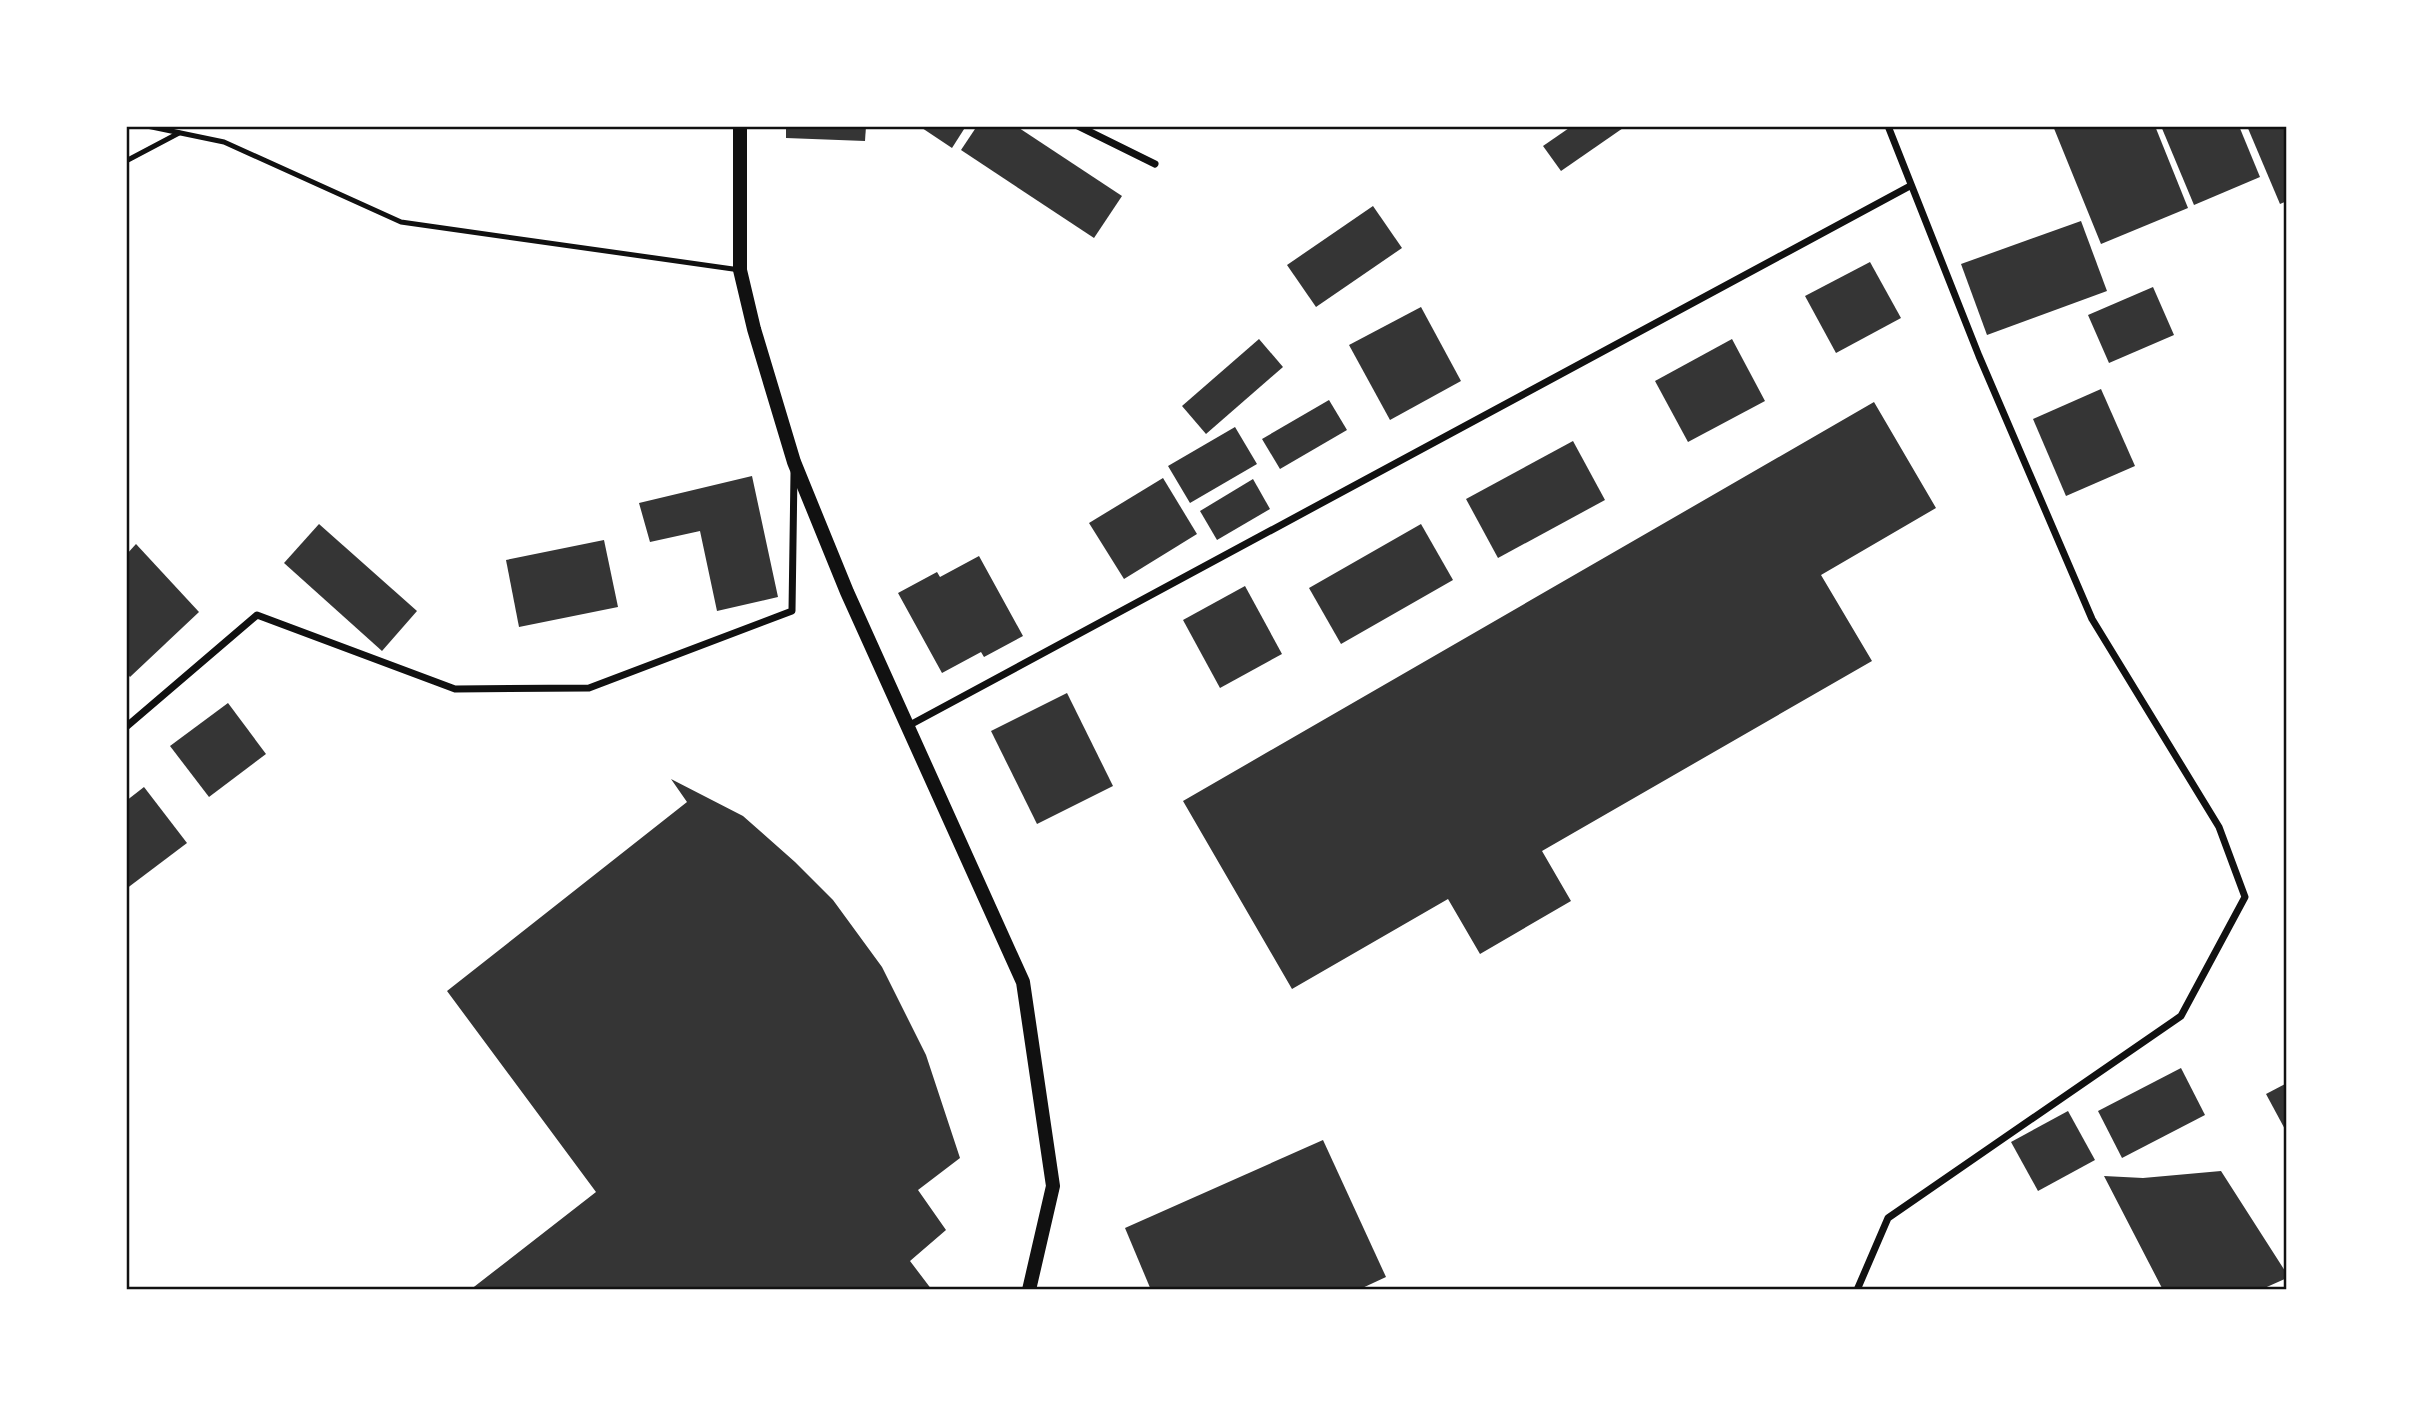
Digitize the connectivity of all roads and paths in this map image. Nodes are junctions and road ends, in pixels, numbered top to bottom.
1 (147, 126) edge
2 (740, 126) edge
3 (1078, 126) edge
4 (1888, 126) edge
5 (178, 132) junction
6 (126, 161) edge
7 (1155, 164) dead end
8 (1910, 186) junction
9 (740, 270) junction
10 (794, 462) junction
11 (907, 726) junction
12 (126, 727) edge
13 (1029, 1290) edge
14 (1857, 1290) edge

1 - 5 lane
2 - 9 main road
3 - 7 street
4 - 8 street
5 - 6 lane
5 - 9 lane
8 - 11 street
8 - 14 street
9 - 10 main road
10 - 11 main road
10 - 12 street
11 - 13 main road

